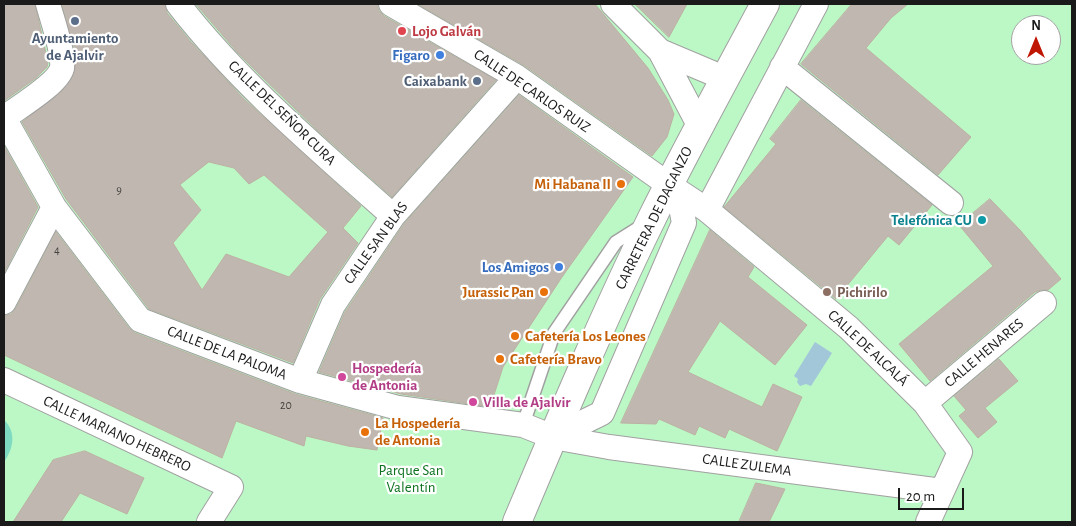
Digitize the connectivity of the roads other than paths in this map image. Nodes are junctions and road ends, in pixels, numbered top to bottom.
1 (48, 4) edge
2 (178, 4) edge
3 (391, 4) edge
4 (613, 4) edge
5 (765, 4) edge
6 (816, 4) edge
7 (660, 50) junction
8 (782, 68) junction
9 (518, 77) junction
10 (724, 78) junction
11 (4, 118) edge
12 (699, 124) junction
13 (673, 188) junction
14 (951, 203) dead end
15 (54, 207) junction
16 (707, 210) junction
17 (393, 216) junction
18 (652, 219) junction
19 (4, 302) edge
20 (1044, 303) dead end
21 (4, 380) edge
22 (300, 381) junction
23 (925, 403) junction
24 (522, 425) junction
25 (553, 437) junction
26 (942, 491) junction
27 (208, 522) edge
28 (517, 522) edge
29 (928, 522) edge

1 - 11 street
2 - 17 street, CALLE DEL SEÑOR CURA
3 - 9 street, CALLE DE CARLOS RUIZ
4 - 7 street
5 - 10 street, CARRETERA DE DAGANZO
6 - 8 street
7 - 10 street
7 - 12 street
8 - 14 street
8 - 16 street
9 - 13 street, CALLE DE CARLOS RUIZ
9 - 17 street, CALLE SAN BLAS
10 - 12 street, CARRETERA DE DAGANZO
11 - 15 street, CALLE DE LA PALOMA
12 - 13 street, CARRETERA DE DAGANZO
13 - 16 street, CALLE DE ALCALÁ
13 - 18 street, CARRETERA DE DAGANZO
13 - 25 street, CARRETERA DE DAGANZO
15 - 19 street
15 - 22 street, CALLE DE LA PALOMA
16 - 23 street, CALLE DE ALCALÁ
17 - 22 street, CALLE SAN BLAS
18 - 24 lane
18 - 25 street, CARRETERA DE DAGANZO
20 - 23 street, CALLE HENARES
21 - 27 street, CALLE MARIANO HEBRERO
22 - 24 street, CALLE DE LA PALOMA
23 - 26 street, CALLE DE ALCALÁ
24 - 25 street, CALLE DE LA PALOMA
25 - 26 street, CALLE ZULEMA
25 - 28 street, CARRETERA DE DAGANZO
26 - 29 street

